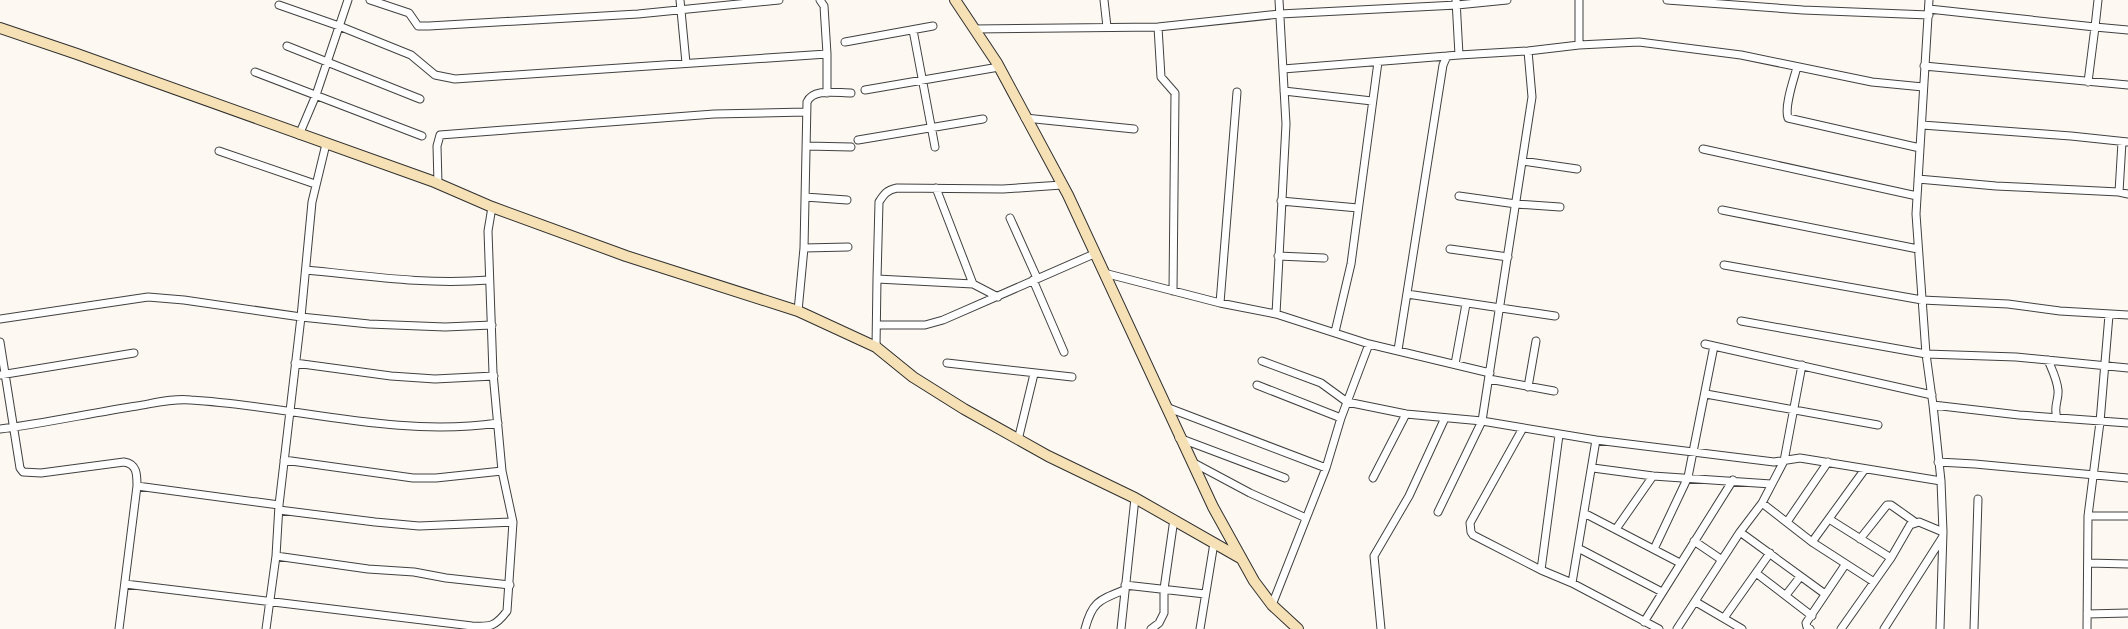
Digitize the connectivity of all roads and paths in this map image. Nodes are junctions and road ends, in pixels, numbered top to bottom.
1 (348, 0) edge
2 (370, 0) edge
3 (680, 0) edge
4 (779, 0) edge
5 (820, 0) edge
6 (955, 0) edge
7 (1104, 0) edge
8 (1279, 0) edge
9 (1507, 0) edge
10 (1579, 0) edge
11 (1667, 0) edge
12 (1929, 0) edge
13 (2098, 0) edge
14 (1457, 2) edge
15 (279, 5) dead end
16 (682, 10) junction
17 (1929, 12) junction
18 (1280, 14) junction
19 (339, 26) junction
20 (933, 26) dead end
21 (1107, 27) junction
22 (1158, 27) junction
23 (2095, 27) junction
24 (0, 28) edge
25 (974, 29) junction
26 (913, 30) junction
27 (2128, 30) edge
28 (845, 42) dead end
29 (1579, 45) junction
30 (287, 46) dead end
31 (1528, 51) junction
32 (827, 54) junction
33 (1459, 55) junction
34 (1447, 56) junction
35 (328, 62) junction
36 (1378, 62) junction
37 (686, 63) junction
38 (1924, 66) junction
39 (998, 67) junction
40 (1797, 67) junction
41 (1283, 69) junction
42 (255, 72) dead end
43 (923, 80) junction
44 (2088, 82) junction
45 (2128, 85) edge
46 (1923, 87) junction
47 (866, 90) dead end
48 (1284, 91) junction
49 (1237, 92) dead end
50 (827, 93) junction
51 (851, 93) dead end
52 (316, 95) junction
53 (420, 99) dead end
54 (1372, 101) junction
55 (806, 112) junction
56 (1025, 118) junction
57 (983, 119) dead end
58 (1922, 125) junction
59 (932, 128) junction
60 (1134, 129) dead end
61 (299, 135) junction
62 (422, 136) dead end
63 (858, 140) dead end
64 (2125, 142) edge
65 (326, 144) junction
66 (806, 146) junction
67 (851, 147) dead end
68 (935, 147) dead end
69 (1920, 148) junction
70 (1703, 149) dead end
71 (219, 151) dead end
72 (1522, 161) junction
73 (1577, 169) dead end
74 (1918, 179) junction
75 (315, 184) junction
76 (438, 184) junction
77 (1062, 185) junction
78 (936, 188) junction
79 (2119, 192) junction
80 (2128, 194) edge
81 (1460, 196) dead end
82 (1917, 196) junction
83 (805, 197) junction
84 (846, 200) dead end
85 (1281, 201) junction
86 (1516, 204) junction
87 (492, 207) junction
88 (1560, 207) dead end
89 (1358, 208) junction
90 (1722, 210) dead end
91 (1010, 218) dead end
92 (848, 247) dead end
93 (804, 248) junction
94 (1450, 249) dead end
95 (1918, 249) junction
96 (1094, 254) junction
97 (1278, 256) junction
98 (1508, 257) junction
99 (1324, 258) dead end
100 (1724, 265) dead end
101 (306, 270) junction
102 (1104, 273) junction
103 (877, 279) junction
104 (1035, 279) junction
105 (489, 280) junction
106 (973, 284) junction
107 (1173, 291) junction
108 (1407, 294) junction
109 (998, 297) junction
110 (1922, 300) junction
111 (1220, 303) junction
112 (1466, 304) junction
113 (1500, 309) junction
114 (798, 311) junction
115 (1276, 314) junction
116 (2109, 315) junction
117 (2128, 315) edge
118 (1555, 316) dead end
119 (301, 318) junction
120 (0, 319) edge
121 (1741, 321) dead end
122 (492, 325) junction
123 (877, 325) junction
124 (1336, 332) junction
125 (1536, 341) dead end
126 (0, 342) edge
127 (1369, 344) junction
128 (1705, 344) dead end
129 (1714, 346) junction
130 (876, 347) junction
131 (1398, 350) junction
132 (1064, 352) dead end
133 (134, 353) dead end
134 (1926, 354) junction
135 (1262, 360) dead end
136 (2048, 360) junction
137 (296, 363) junction
138 (947, 363) dead end
139 (1455, 364) junction
140 (1802, 365) junction
141 (2104, 365) junction
142 (2128, 368) edge
143 (3, 374) edge
144 (1034, 374) junction
145 (494, 376) junction
146 (1490, 376) junction
147 (1072, 377) dead end
148 (1256, 385) dead end
149 (1528, 386) junction
150 (1554, 392) dead end
151 (1706, 394) junction
152 (1932, 395) junction
153 (1348, 402) junction
154 (1933, 405) junction
155 (1165, 407) junction
156 (1795, 410) junction
157 (290, 411) junction
158 (1406, 414) junction
159 (1341, 418) junction
160 (1445, 418) junction
161 (2057, 418) junction
162 (1482, 421) junction
163 (2100, 422) junction
164 (498, 423) junction
165 (2128, 423) edge
166 (1878, 425) dead end
167 (13, 427) junction
168 (1523, 428) junction
169 (0, 429) edge
170 (1559, 435) junction
171 (1179, 438) junction
172 (1018, 440) junction
173 (1596, 440) junction
174 (1695, 452) junction
175 (284, 460) junction
176 (1190, 461) junction
177 (1784, 461) junction
178 (1828, 462) junction
179 (1938, 462) junction
180 (1326, 468) junction
181 (1593, 468) junction
182 (1865, 469) junction
183 (502, 471) junction
184 (2094, 475) junction
185 (1653, 476) junction
186 (1688, 477) junction
187 (1285, 478) dead end
188 (1374, 478) dead end
189 (2128, 478) edge
190 (1733, 480) junction
191 (1941, 481) junction
192 (1771, 484) junction
193 (137, 486) junction
194 (1135, 498) junction
195 (1978, 499) dead end
196 (1762, 503) junction
197 (279, 507) junction
198 (1438, 512) dead end
199 (1584, 513) junction
200 (2088, 516) junction
201 (2128, 516) edge
202 (1306, 518) junction
203 (1174, 519) junction
204 (1829, 519) junction
205 (512, 522) junction
206 (1786, 522) junction
207 (1915, 522) junction
208 (1616, 530) junction
209 (1740, 532) junction
210 (1943, 535) junction
211 (1860, 539) junction
212 (1694, 541) junction
213 (1214, 542) junction
214 (1812, 542) junction
215 (1578, 548) junction
216 (1654, 549) junction
217 (1770, 553) junction
218 (276, 556) junction
219 (1891, 558) junction
220 (1242, 559) junction
221 (1722, 560) junction
222 (1680, 563) junction
223 (2088, 563) junction
224 (2128, 564) edge
225 (1845, 565) junction
226 (1541, 570) junction
227 (1756, 573) junction
228 (1800, 577) junction
229 (1874, 582) junction
230 (1572, 583) junction
231 (125, 584) junction
232 (510, 585) junction
233 (1125, 587) junction
234 (1164, 589) junction
235 (1662, 592) junction
236 (1206, 594) junction
237 (1825, 594) junction
238 (1786, 595) junction
239 (270, 601) junction
240 (1696, 602) junction
241 (1272, 605) junction
242 (2128, 613) edge
243 (2088, 614) junction
244 (1812, 616) junction
245 (1724, 618) junction
246 (1644, 622) junction
247 (119, 629) edge
248 (266, 629) edge
249 (1085, 629) edge
250 (1120, 629) edge
251 (1151, 629) edge
252 (1200, 629) edge
253 (1298, 629) edge
254 (1381, 629) edge
255 (1659, 629) edge
256 (1677, 629) edge
257 (1742, 629) edge
258 (1810, 629) edge
259 (1841, 629) edge
260 (1884, 629) edge
261 (1940, 629) edge
262 (1974, 629) edge
263 (2088, 629) edge

1 - 19 street
2 - 16 street
3 - 16 street
4 - 16 street
5 - 32 street
6 - 25 street
7 - 21 street
8 - 18 street
9 - 14 street
10 - 29 street
11 - 17 street
12 - 17 street
13 - 23 street
14 - 18 street
14 - 33 street
15 - 19 street
16 - 37 street
17 - 23 street
17 - 38 street
18 - 22 street
18 - 41 street
19 - 35 street
19 - 37 street
20 - 26 street
21 - 22 street
21 - 25 street
22 - 107 street
23 - 27 street
23 - 44 street
24 - 61 street
25 - 39 street
26 - 28 street
26 - 43 street
29 - 31 street
29 - 40 street
30 - 35 street
31 - 33 street
31 - 72 street
32 - 37 street
32 - 50 street
33 - 34 street
34 - 36 street
34 - 108 street
35 - 52 street
35 - 53 street
36 - 41 street
36 - 54 street
38 - 44 street
38 - 46 street
39 - 43 street
39 - 56 street
40 - 46 street
40 - 69 street
41 - 48 street
42 - 52 street
43 - 47 street
43 - 59 street
44 - 45 street
46 - 58 street
48 - 54 street
48 - 85 street
49 - 111 street
50 - 51 street
50 - 55 street
52 - 61 street
52 - 62 street
54 - 89 street
55 - 66 street
55 - 76 street
56 - 60 street
56 - 77 street
57 - 59 street
58 - 64 street
58 - 69 street
59 - 63 street
59 - 68 street
61 - 65 street
64 - 79 street
65 - 75 street
65 - 76 street
66 - 67 street
66 - 83 street
69 - 74 street
70 - 82 street
71 - 75 street
72 - 73 street
72 - 86 street
74 - 79 street
74 - 82 street
75 - 101 street
76 - 87 street
77 - 78 street
77 - 96 street
78 - 103 street
78 - 106 street
79 - 80 street
81 - 86 street
82 - 95 street
83 - 84 street
83 - 93 street
85 - 89 street
85 - 97 street
86 - 88 street
86 - 98 street
87 - 105 street
87 - 114 street
89 - 124 street
90 - 95 street
91 - 104 street
92 - 93 street
93 - 114 street
94 - 98 street
95 - 110 street
96 - 102 street
96 - 104 street
97 - 99 street
97 - 115 street
98 - 113 street
100 - 110 street
101 - 105 street
101 - 119 street
102 - 107 street
102 - 155 street
103 - 106 street
103 - 123 street
104 - 109 street
104 - 132 street
105 - 122 street
106 - 109 street
107 - 111 street
108 - 112 street
108 - 131 street
109 - 123 street
110 - 116 street
110 - 134 street
111 - 115 street
112 - 113 street
112 - 139 street
113 - 118 street
113 - 146 street
114 - 130 street
115 - 124 street
116 - 117 street
116 - 141 street
119 - 120 street
119 - 122 street
119 - 137 street
121 - 134 street
122 - 145 street
123 - 130 street
124 - 127 street
125 - 149 street
126 - 143 street
127 - 131 street
127 - 153 street
128 - 129 street
129 - 140 street
129 - 151 street
130 - 172 street
131 - 139 street
133 - 143 street
134 - 136 street
134 - 152 street
135 - 153 street
136 - 141 street
136 - 161 street
137 - 145 street
137 - 157 street
138 - 144 street
139 - 146 street
140 - 152 street
140 - 156 street
141 - 142 street
141 - 163 street
143 - 167 street
144 - 147 street
144 - 172 street
145 - 164 street
146 - 149 street
146 - 162 street
148 - 159 street
149 - 150 street
151 - 156 street
151 - 174 street
152 - 154 street
153 - 158 street
153 - 159 street
154 - 161 street
154 - 179 street
155 - 171 street
155 - 180 street
156 - 166 street
156 - 177 street
157 - 164 street
157 - 167 street
157 - 175 street
158 - 160 street
158 - 188 street
159 - 180 street
160 - 162 street
160 - 254 street
161 - 163 street
162 - 168 street
162 - 198 street
163 - 165 street
163 - 184 street
164 - 183 street
167 - 169 street
167 - 193 street
168 - 170 street
168 - 226 street
170 - 173 street
170 - 226 street
171 - 176 street
171 - 187 street
172 - 194 street
173 - 174 street
173 - 181 street
174 - 177 street
174 - 186 street
175 - 183 street
175 - 197 street
176 - 202 street
176 - 220 street
177 - 178 street
177 - 192 street
178 - 182 street
178 - 206 street
179 - 184 street
179 - 191 street
180 - 202 street
181 - 185 street
181 - 199 street
182 - 191 street
182 - 204 street
183 - 205 street
184 - 189 street
184 - 200 street
185 - 186 street
185 - 208 street
186 - 190 street
186 - 216 street
190 - 192 street
190 - 212 street
191 - 210 street
192 - 196 street
193 - 197 street
193 - 231 street
194 - 203 street
194 - 233 street
195 - 262 street
196 - 206 street
196 - 209 street
197 - 205 street
197 - 218 street
199 - 208 street
199 - 215 street
200 - 201 street
200 - 223 street
202 - 241 street
203 - 213 street
203 - 234 street
204 - 211 street
204 - 214 street
205 - 232 street
206 - 214 street
207 - 210 street
207 - 211 street
207 - 219 street
208 - 216 street
209 - 217 street
209 - 221 street
210 - 260 street
210 - 261 street
211 - 219 street
212 - 221 street
212 - 222 street
213 - 220 street
213 - 236 street
214 - 225 street
215 - 230 street
215 - 235 street
216 - 222 street
217 - 227 street
217 - 228 street
218 - 232 street
218 - 239 street
219 - 229 street
220 - 241 street
221 - 240 street
222 - 235 street
223 - 224 street
223 - 243 street
225 - 229 street
225 - 237 street
226 - 230 street
227 - 238 street
227 - 245 street
228 - 237 street
228 - 238 street
229 - 259 street
230 - 246 street
231 - 239 street
231 - 247 street
232 - 239 street
233 - 234 street
233 - 249 street
233 - 250 street
234 - 236 street
234 - 251 street
235 - 246 street
236 - 252 street
237 - 244 street
238 - 244 street
239 - 248 street
240 - 245 street
240 - 256 street
241 - 253 street
242 - 243 street
243 - 263 street
244 - 258 street
245 - 257 street
246 - 255 street

